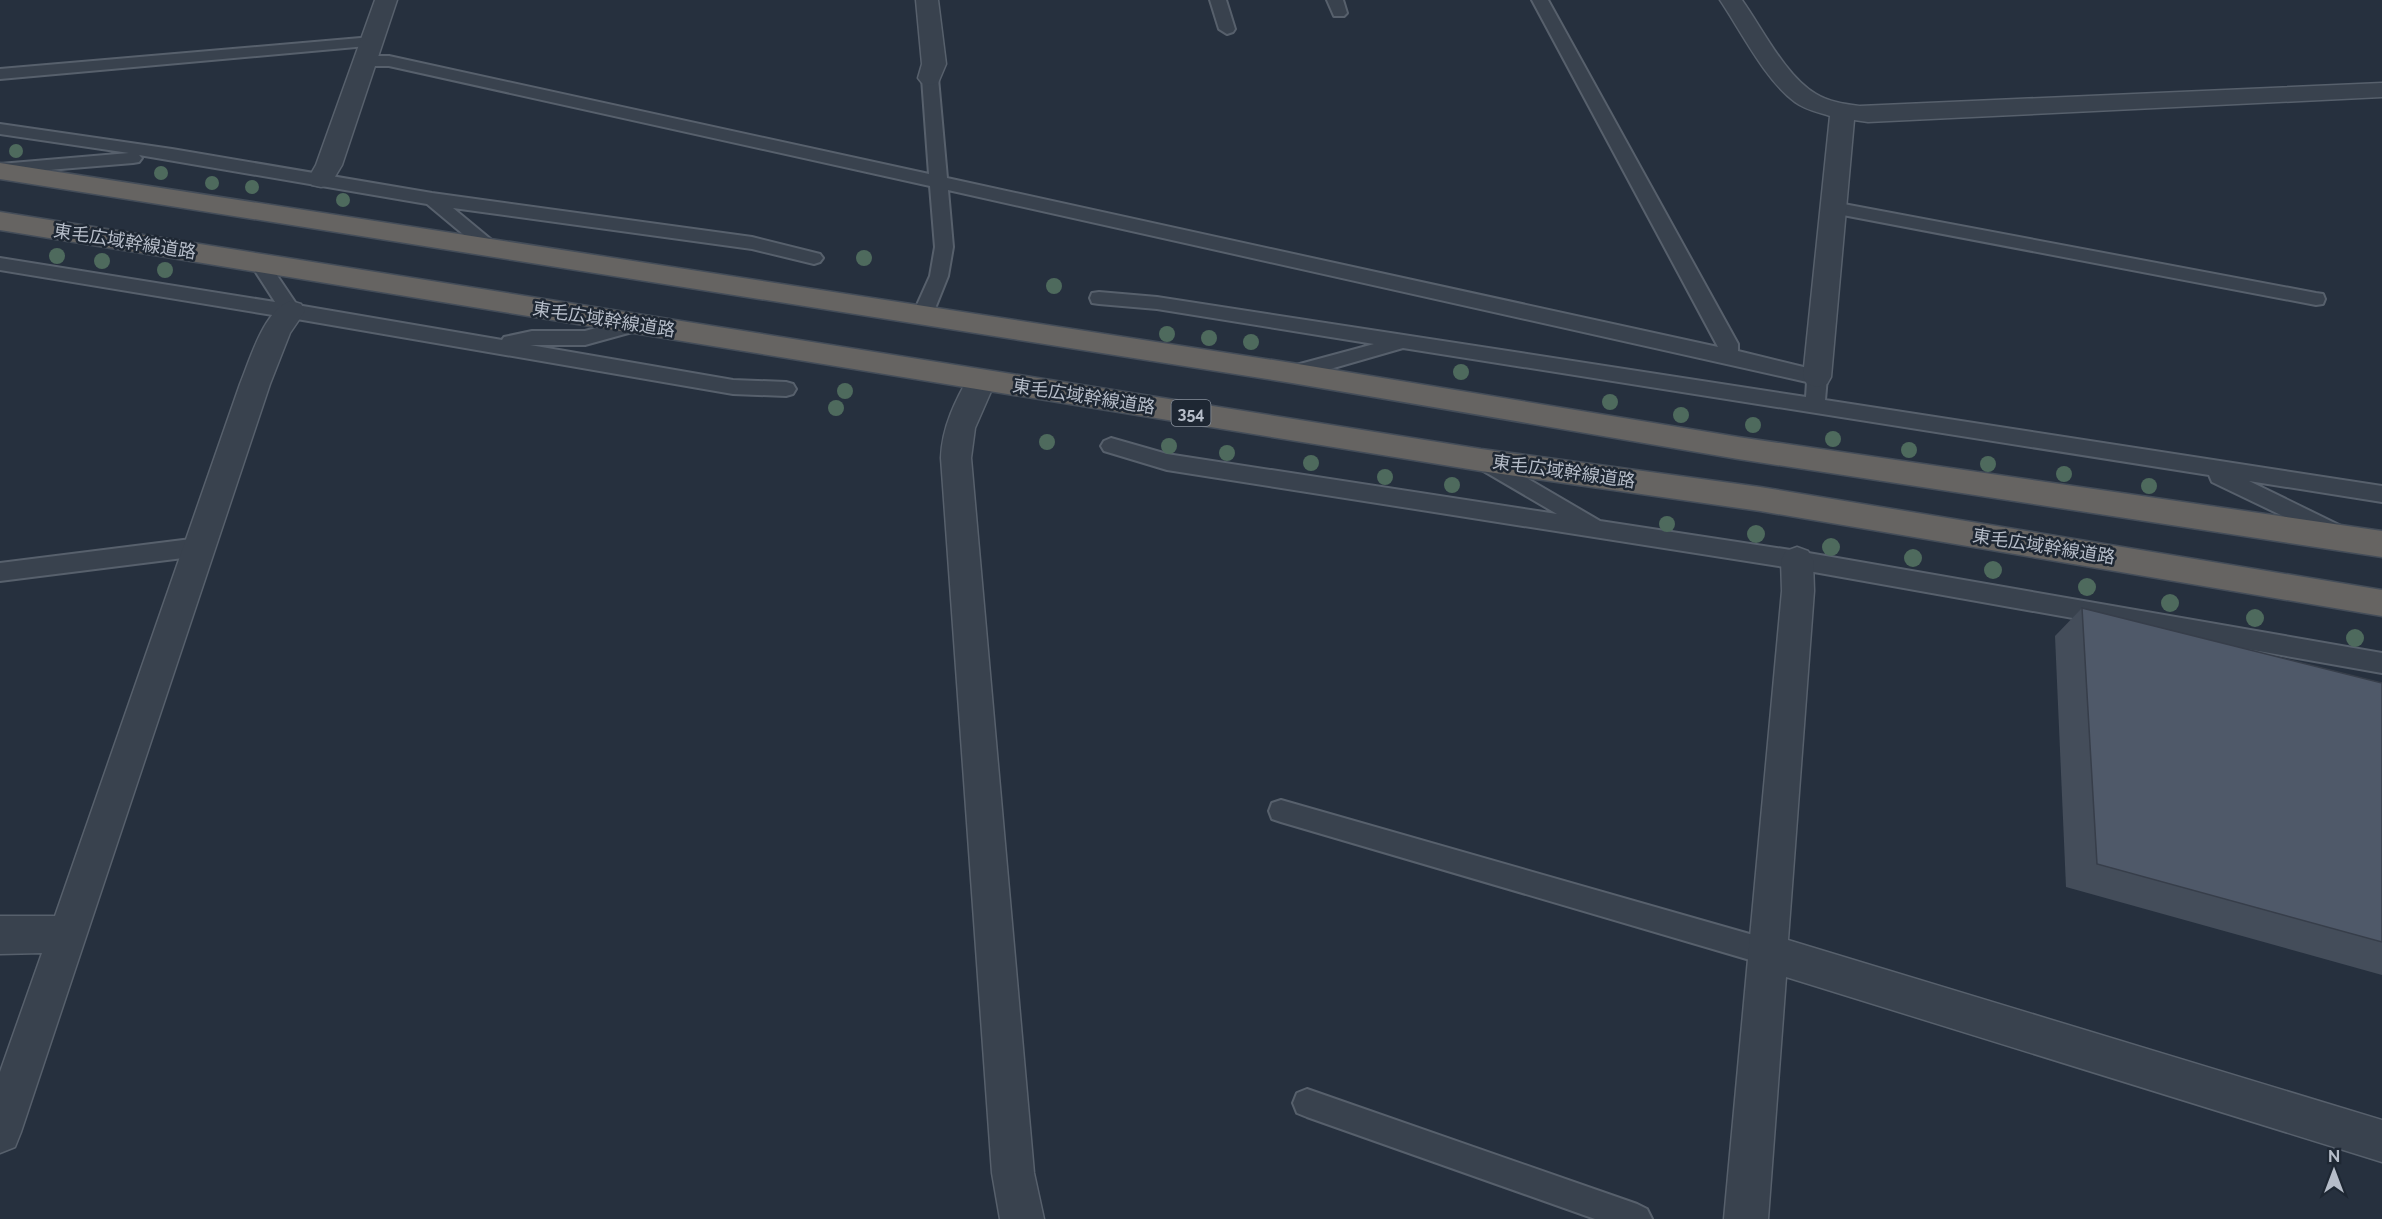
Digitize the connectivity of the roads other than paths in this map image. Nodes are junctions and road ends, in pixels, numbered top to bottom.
1 (386, 0) edge
2 (927, 0) edge
3 (1218, 0) edge
4 (1540, 0) edge
5 (1731, 0) edge
6 (1227, 29) dead end
7 (369, 51) junction
8 (0, 74) edge
9 (930, 78) joint
10 (2382, 90) edge
11 (1843, 112) junction
12 (0, 129) edge
13 (172, 154) junction
14 (0, 170) edge
15 (321, 179) junction
16 (938, 183) junction
17 (432, 199) junction
18 (1833, 208) junction
19 (0, 221) edge
20 (488, 246) junction
21 (814, 258) dead end
22 (259, 263) junction
23 (0, 264) edge
24 (1099, 298) dead end
25 (2316, 298) dead end
26 (291, 311) junction
27 (922, 316) junction
28 (636, 324) junction
29 (1402, 343) junction
30 (490, 346) junction
31 (1728, 356) junction
32 (1293, 373) junction
33 (1817, 377) junction
34 (981, 380) junction
35 (786, 389) dead end
36 (1815, 406) junction
37 (1111, 446) dead end
38 (1481, 459) junction
39 (2202, 467) junction
40 (2382, 494) edge
41 (1602, 531) junction
42 (2343, 538) junction
43 (2382, 544) edge
44 (199, 547) junction
45 (1797, 561) junction
46 (0, 572) edge
47 (2382, 603) edge
48 (2382, 663) edge
49 (1281, 811) dead end
50 (67, 934) junction
51 (0, 935) edge
52 (1767, 952) junction
53 (1307, 1104) dead end
54 (0, 1132) edge
55 (2382, 1141) edge
56 (1022, 1219) edge
57 (1637, 1219) edge
58 (1746, 1219) edge

1 - 7 street
2 - 9 street
3 - 6 lane
4 - 31 lane
5 - 11 street
7 - 8 lane
7 - 15 street
7 - 16 lane
9 - 16 lane
10 - 11 street
11 - 18 street
12 - 13 lane
13 - 14 lane
13 - 15 lane
14 - 20 highway
15 - 17 lane
16 - 27 lane
16 - 31 lane
17 - 20 lane
17 - 21 lane
18 - 25 lane
18 - 33 street
19 - 22 highway, 東毛広域幹線道路 / 354
20 - 27 highway
22 - 26 lane
22 - 28 highway, 東毛広域幹線道路 / 354
23 - 26 lane
24 - 29 lane
26 - 30 lane
26 - 44 street
27 - 32 highway
28 - 30 lane
28 - 34 highway, 東毛広域幹線道路 / 354
29 - 32 lane
29 - 36 lane
30 - 35 lane
31 - 33 lane
32 - 42 highway
33 - 36 lane
34 - 38 highway, 東毛広域幹線道路 / 354
34 - 56 street
36 - 39 lane
37 - 41 lane
38 - 41 lane
38 - 47 highway, 東毛広域幹線道路 / 354
39 - 40 lane
39 - 42 lane
41 - 45 lane
42 - 43 highway
44 - 46 lane
44 - 50 street
45 - 48 lane
45 - 52 street
49 - 52 lane
50 - 51 street
50 - 54 street
52 - 55 street
52 - 58 street
53 - 57 lane

